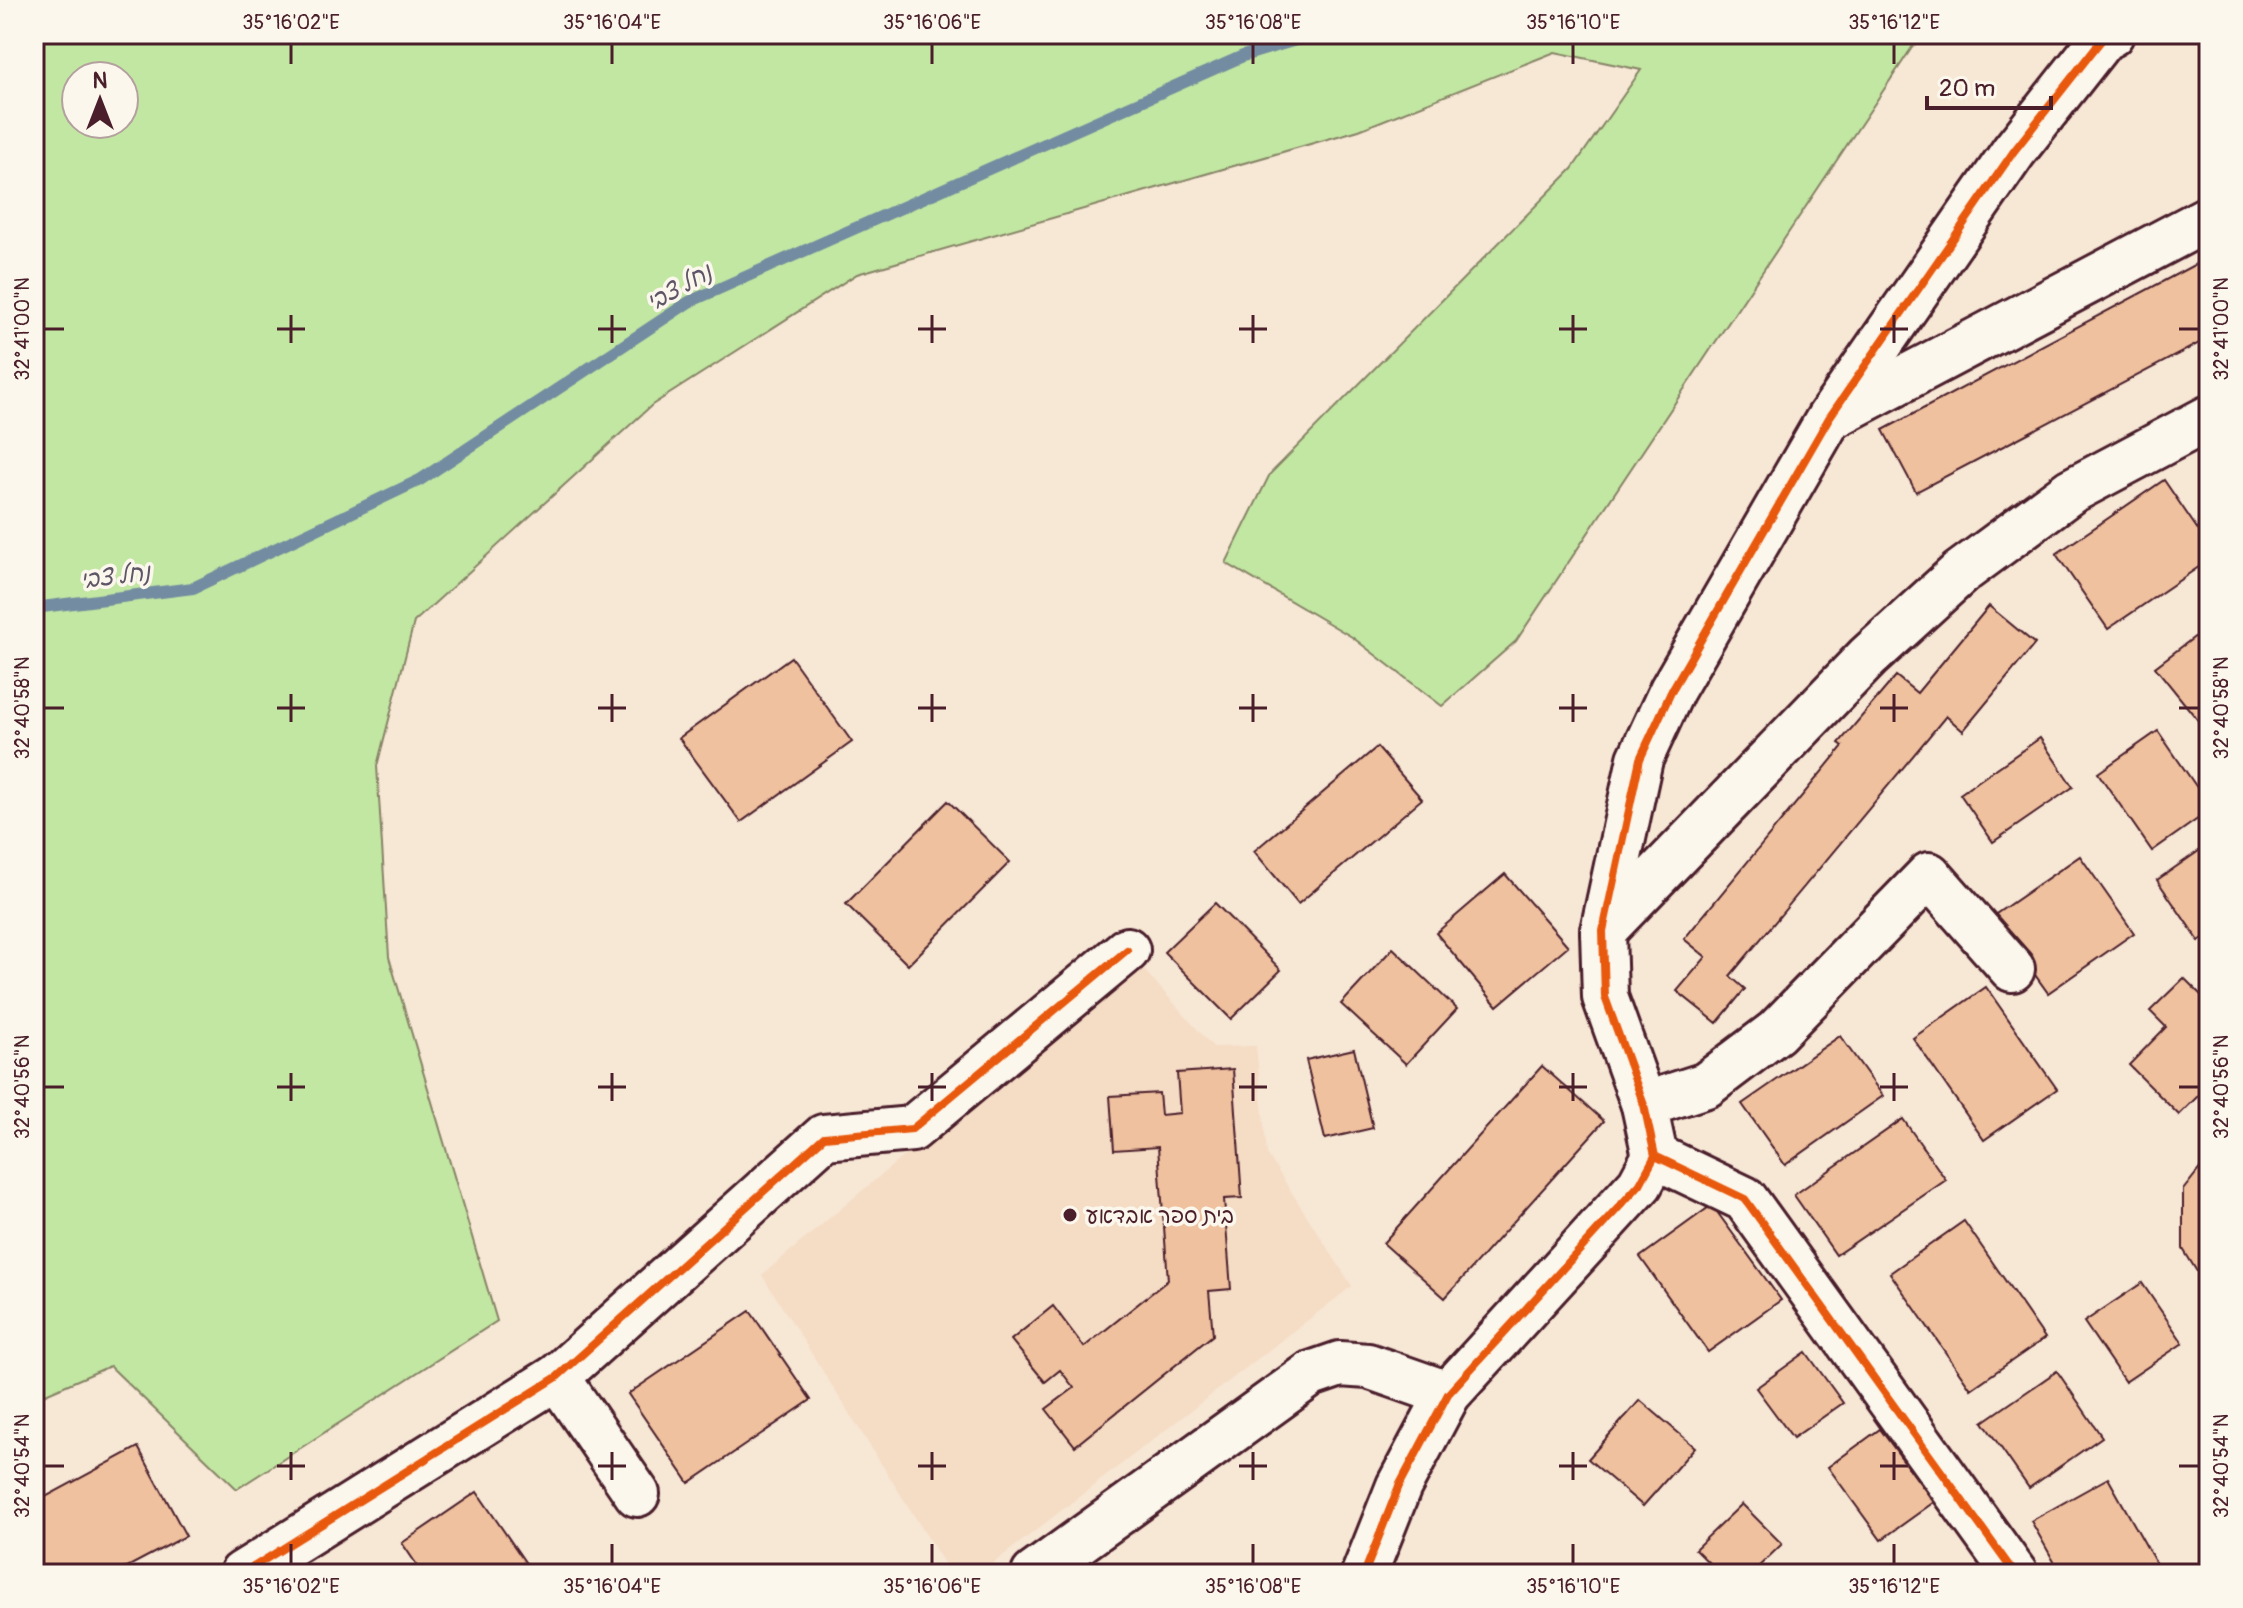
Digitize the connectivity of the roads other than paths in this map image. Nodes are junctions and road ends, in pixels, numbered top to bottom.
1 (2111, 34) edge
2 (2209, 218) edge
3 (1829, 418) junction
4 (2209, 418) edge
5 (1603, 931) junction
6 (1127, 950) dead end
7 (2012, 969) dead end
8 (1644, 1105) junction
9 (1655, 1156) junction
10 (557, 1377) junction
11 (1448, 1394) junction
12 (637, 1494) dead end
13 (242, 1574) edge
14 (1034, 1574) edge
15 (1364, 1574) edge
16 (2015, 1574) edge

1 - 3 street
2 - 3 street
3 - 5 street
4 - 5 street
5 - 8 street
6 - 10 street
7 - 8 street
8 - 9 street
9 - 11 street
9 - 16 street
10 - 12 street
10 - 13 street
11 - 14 street
11 - 15 street

